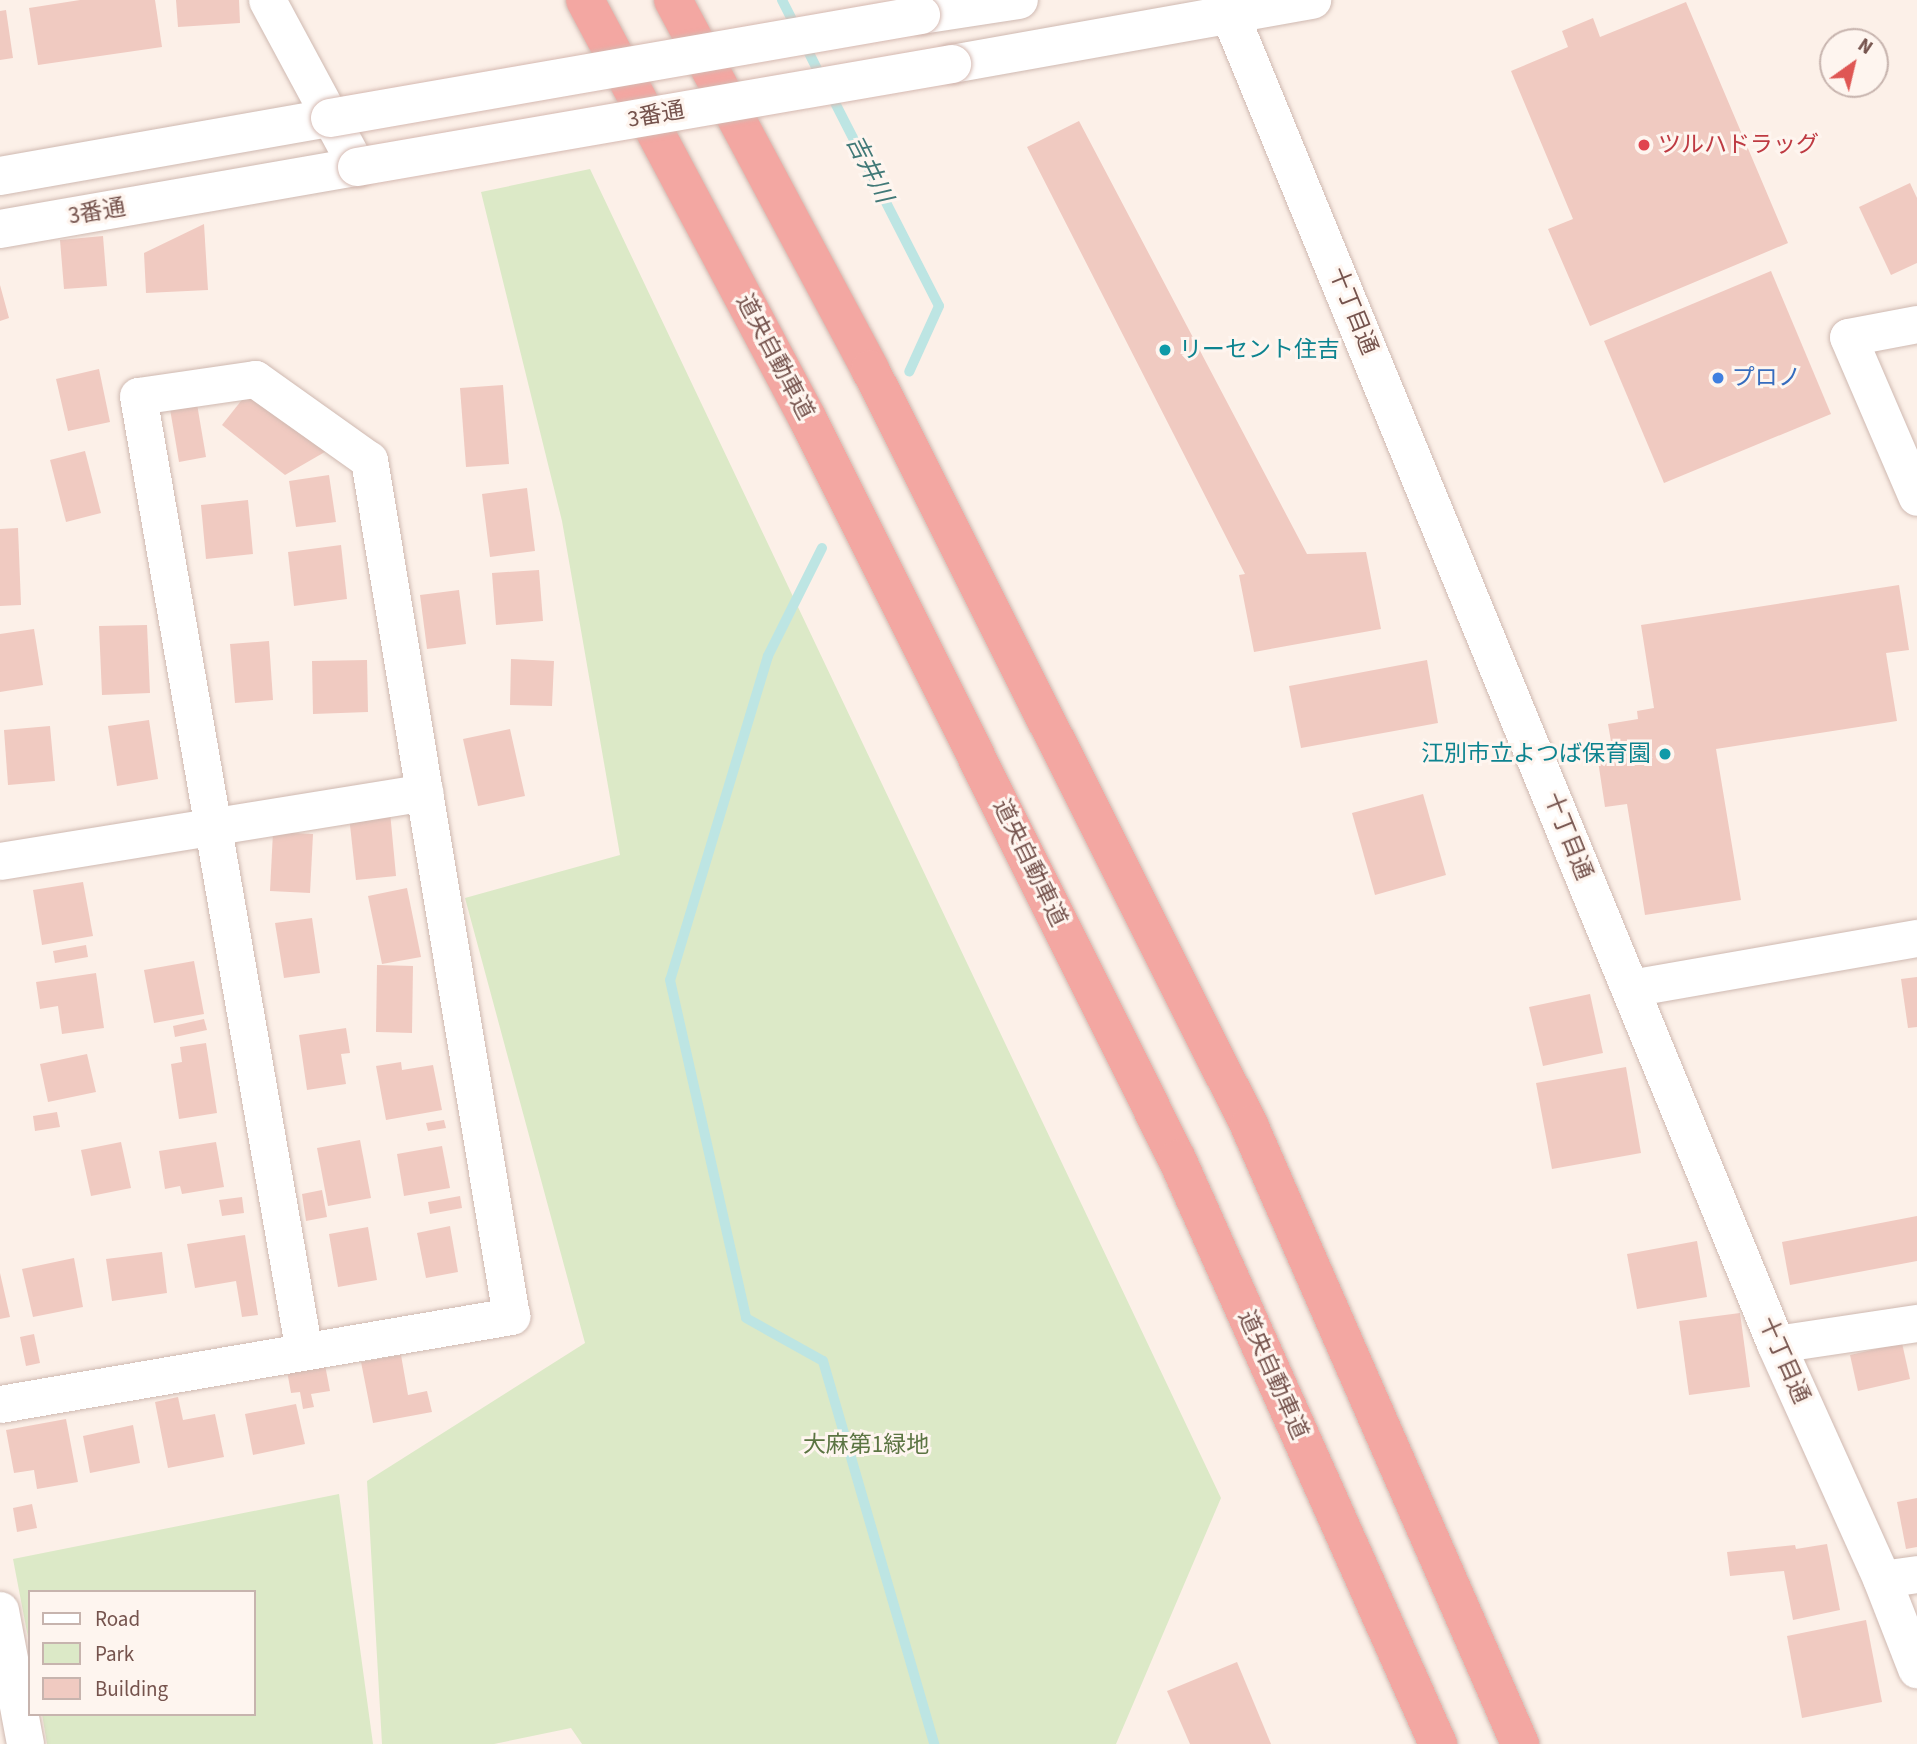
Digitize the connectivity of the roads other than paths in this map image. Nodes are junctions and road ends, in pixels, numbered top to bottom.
1 (267, 0) edge
2 (586, 0) edge
3 (673, 0) edge
4 (1019, 0) edge
5 (1312, 0) edge
6 (1227, 7) edge
7 (330, 118) junction
8 (357, 167) junction
9 (0, 176) edge
10 (0, 229) edge
11 (1917, 324) edge
12 (1917, 496) edge
13 (424, 792) junction
14 (212, 825) junction
15 (0, 861) edge
16 (1917, 938) edge
17 (1630, 988) junction
18 (1917, 1323) edge
19 (1776, 1344) junction
20 (304, 1352) junction
21 (0, 1404) edge
22 (1900, 1576) edge
23 (2, 1632) edge
24 (1917, 1670) edge
25 (25, 1744) edge
26 (1438, 1744) edge
27 (1520, 1744) edge

1 - 7 street
2 - 26 highway, 道央自動車道
3 - 27 highway
4 - 7 street, bridge
5 - 6 street, 3番通
6 - 8 street, 3番通, bridge
6 - 17 street, 十丁目通
7 - 8 street
7 - 9 street
8 - 10 street, 3番通
11 - 12 street
13 - 14 street
13 - 14 street
13 - 20 street
14 - 15 street
14 - 20 street
16 - 17 street
17 - 19 street, 十丁目通
18 - 19 street
19 - 22 street, 十丁目通
20 - 21 street
22 - 24 street, 十丁目通
23 - 25 street

